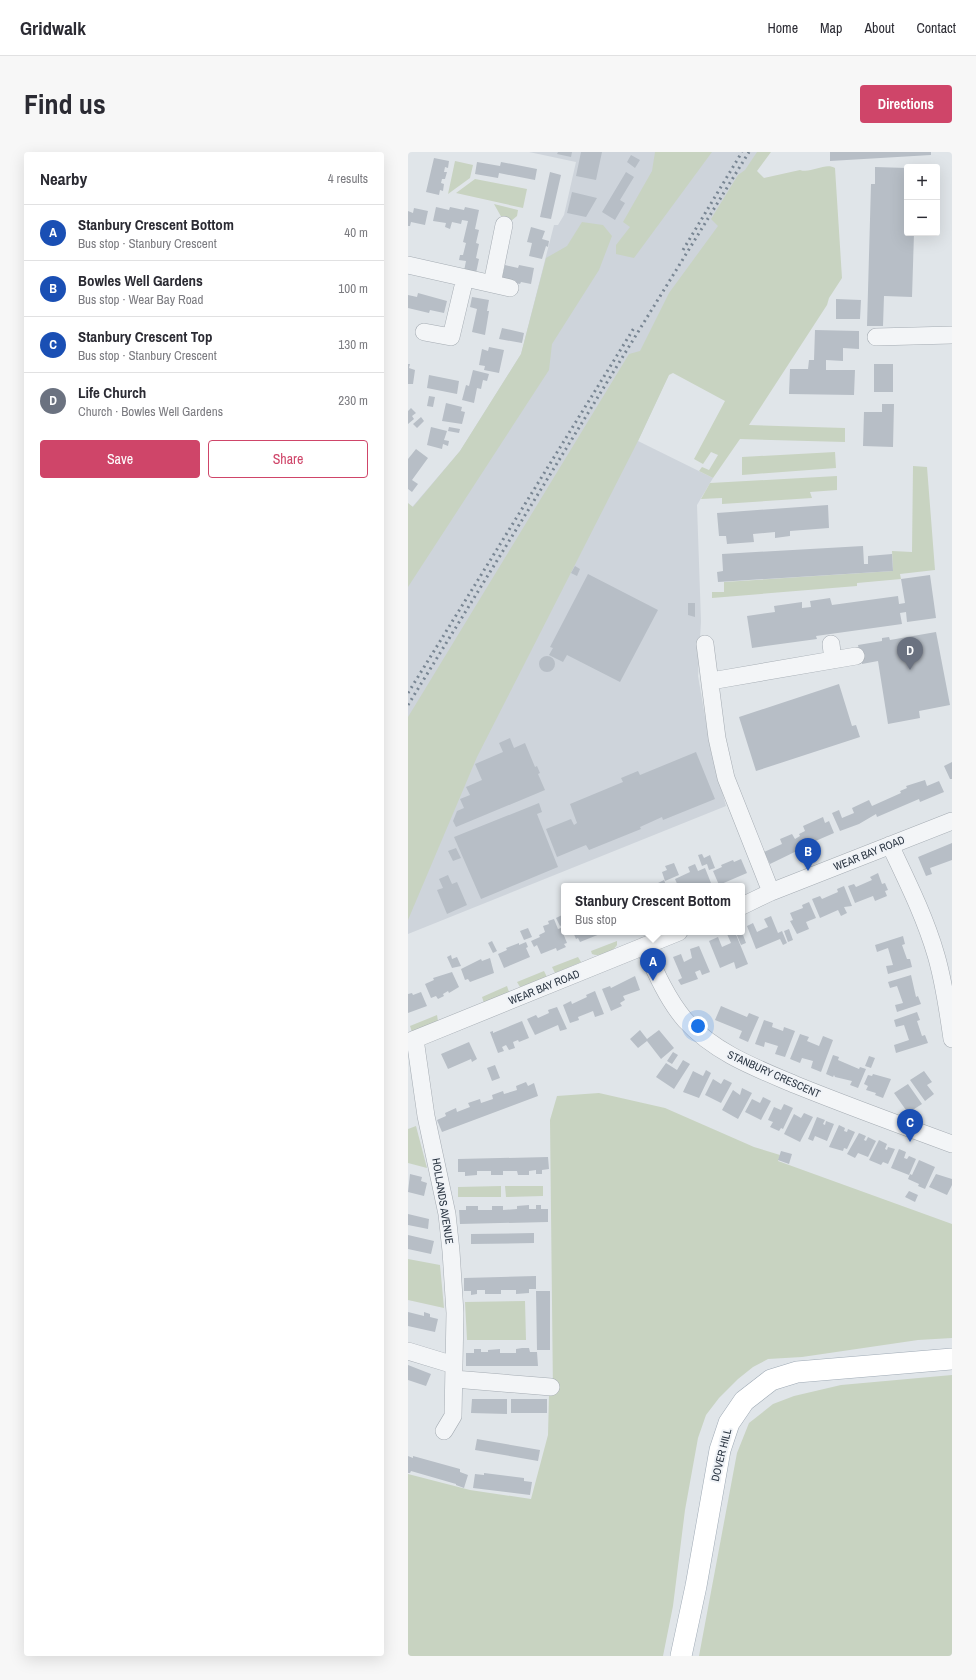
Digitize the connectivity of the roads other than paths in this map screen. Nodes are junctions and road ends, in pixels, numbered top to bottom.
1 (504, 225) dead end
2 (408, 265) edge
3 (465, 278) junction
4 (492, 284) junction
5 (510, 288) dead end
6 (424, 332) dead end
7 (952, 335) edge
8 (876, 336) dead end
9 (704, 644) dead end
10 (856, 656) dead end
11 (711, 681) junction
12 (952, 820) edge
13 (890, 845) junction
14 (771, 892) junction
15 (745, 905) edge
16 (672, 935) edge
17 (644, 946) junction
18 (952, 1039) edge
19 (412, 1040) edge
20 (952, 1144) edge
21 (408, 1351) edge
22 (952, 1355) edge
23 (952, 1359) edge
24 (928, 1360) junction
25 (454, 1372) junction
26 (552, 1387) dead end
27 (444, 1431) dead end
28 (681, 1656) edge

1 - 4 street
2 - 3 street
3 - 4 street
3 - 6 street
4 - 5 street
7 - 8 street
9 - 11 street
10 - 11 street
11 - 14 street
12 - 13 street, WEAR BAY ROAD
13 - 14 street, WEAR BAY ROAD
13 - 18 street
14 - 15 street, WEAR BAY ROAD
16 - 17 street, WEAR BAY ROAD
17 - 19 street, WEAR BAY ROAD
17 - 20 street, STANBURY CRESCENT
19 - 25 street, HOLLANDS AVENUE
21 - 25 street
22 - 24 main road, DOVER HILL
23 - 24 main road, DOVER HILL
24 - 28 main road, DOVER HILL
25 - 26 street
25 - 27 street, HOLLANDS AVENUE

